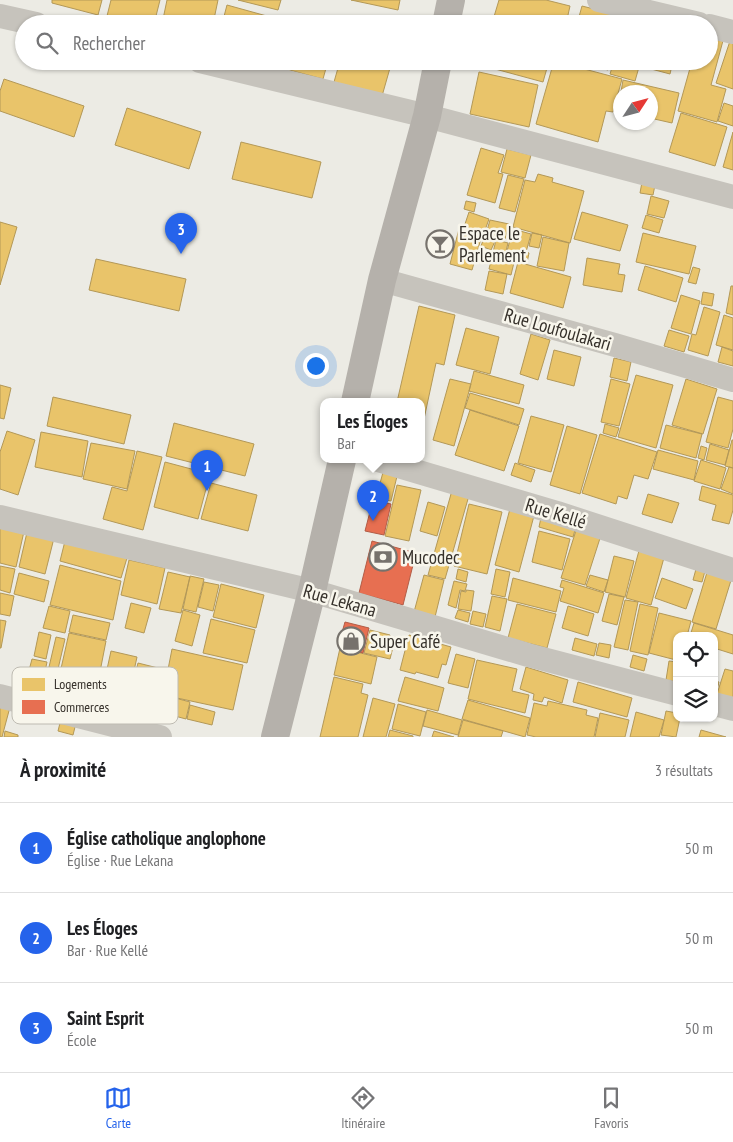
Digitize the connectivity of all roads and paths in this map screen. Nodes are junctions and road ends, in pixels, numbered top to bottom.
1 (451, 0) edge
2 (599, 0) edge
3 (448, 15) edge
4 (662, 15) edge
5 (0, 16) edge
6 (15, 19) edge
7 (718, 28) edge
8 (733, 32) edge
9 (237, 70) edge
10 (436, 70) edge
11 (427, 116) junction
12 (733, 197) edge
13 (382, 280) junction
14 (733, 380) edge
15 (356, 398) edge
16 (341, 463) edge
17 (388, 463) edge
18 (0, 517) edge
19 (733, 570) edge
20 (312, 591) junction
21 (673, 693) edge
22 (718, 705) edge
23 (733, 709) edge
24 (109, 724) edge
25 (160, 737) edge
26 (275, 737) edge

1 - 3 main road
2 - 4 street
5 - 6 street
7 - 8 street
9 - 11 street
10 - 11 main road
11 - 12 street
11 - 13 main road
13 - 14 street, Rue Loufoulakari
13 - 15 main road
16 - 20 main road
17 - 19 street, Rue Kellé
18 - 20 street, Rue Lekana
20 - 21 street, Rue Lekana
20 - 26 main road
22 - 23 street
24 - 25 street

